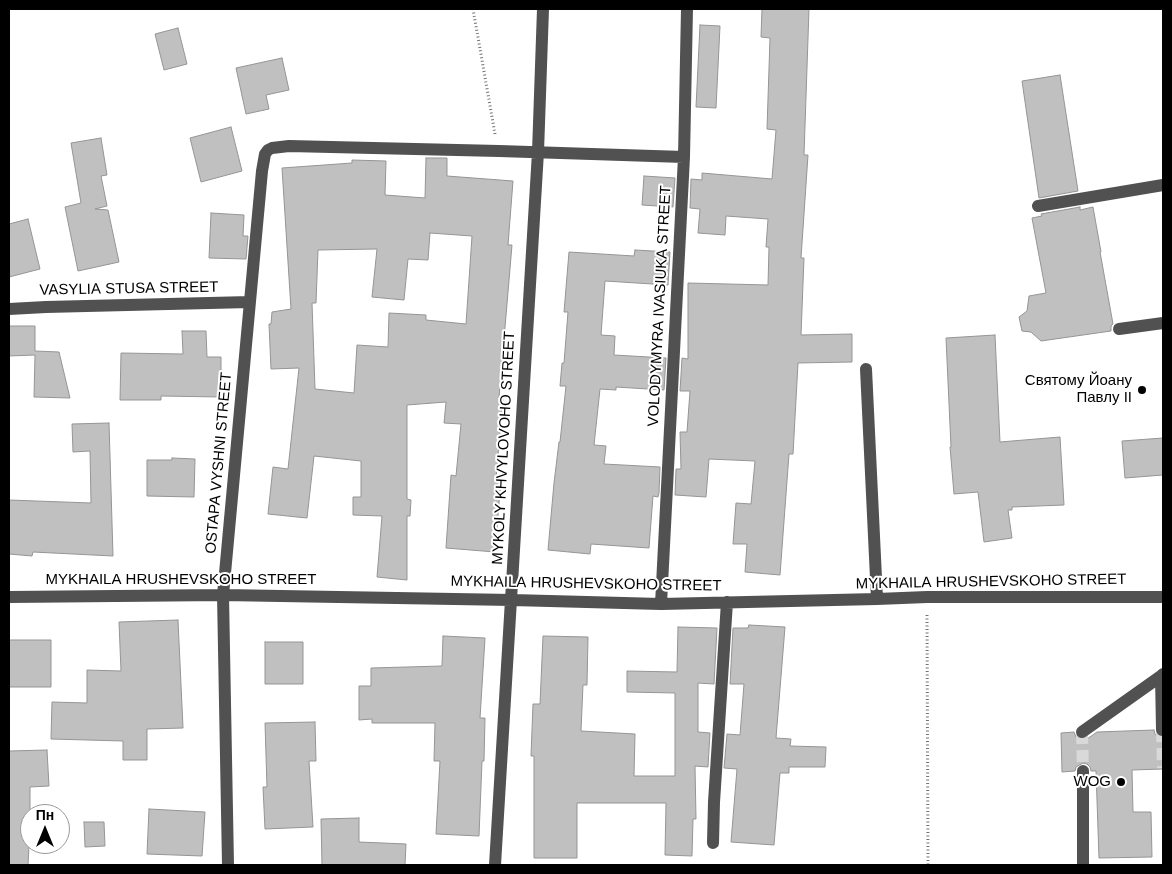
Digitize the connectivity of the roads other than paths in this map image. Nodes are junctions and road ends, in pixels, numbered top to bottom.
1 (543, 9) edge
2 (687, 9) edge
3 (538, 152) junction
4 (684, 158) junction
5 (1163, 185) edge
6 (1038, 206) dead end
7 (250, 302) junction
8 (9, 310) edge
9 (1163, 322) edge
10 (1120, 328) dead end
11 (866, 369) dead end
12 (223, 595) junction
13 (9, 597) edge
14 (1163, 597) edge
15 (877, 599) junction
16 (512, 600) junction
17 (727, 602) junction
18 (661, 604) junction
19 (1162, 675) edge
20 (1162, 730) dead end
21 (1082, 732) dead end
22 (1083, 771) tunnel mouth
23 (713, 843) dead end
24 (228, 865) edge
25 (495, 865) edge
26 (1084, 865) edge

1 - 3 street, MYKOLY KHVYLOVOHO STREET
2 - 4 street, VOLODYMYRA IVASIUKA STREET
3 - 4 street
3 - 7 street, OSTAPA VYSHNI STREET
3 - 16 street, MYKOLY KHVYLOVOHO STREET
4 - 18 street, VOLODYMYRA IVASIUKA STREET
5 - 6 street
7 - 8 street, VASYLIA STUSA STREET
7 - 12 street, OSTAPA VYSHNI STREET
9 - 10 street
11 - 15 street
12 - 13 street, MYKHAILA HRUSHEVSKOHO STREET
12 - 16 street, MYKHAILA HRUSHEVSKOHO STREET
12 - 24 street, OSTAPA VYSHNI STREET
14 - 15 street, MYKHAILA HRUSHEVSKOHO STREET
15 - 17 street, MYKHAILA HRUSHEVSKOHO STREET
16 - 18 street, MYKHAILA HRUSHEVSKOHO STREET
16 - 25 street, MYKOLY KHVYLOVOHO STREET
17 - 18 street, MYKHAILA HRUSHEVSKOHO STREET
17 - 23 street
19 - 20 street
19 - 21 street
22 - 26 street

